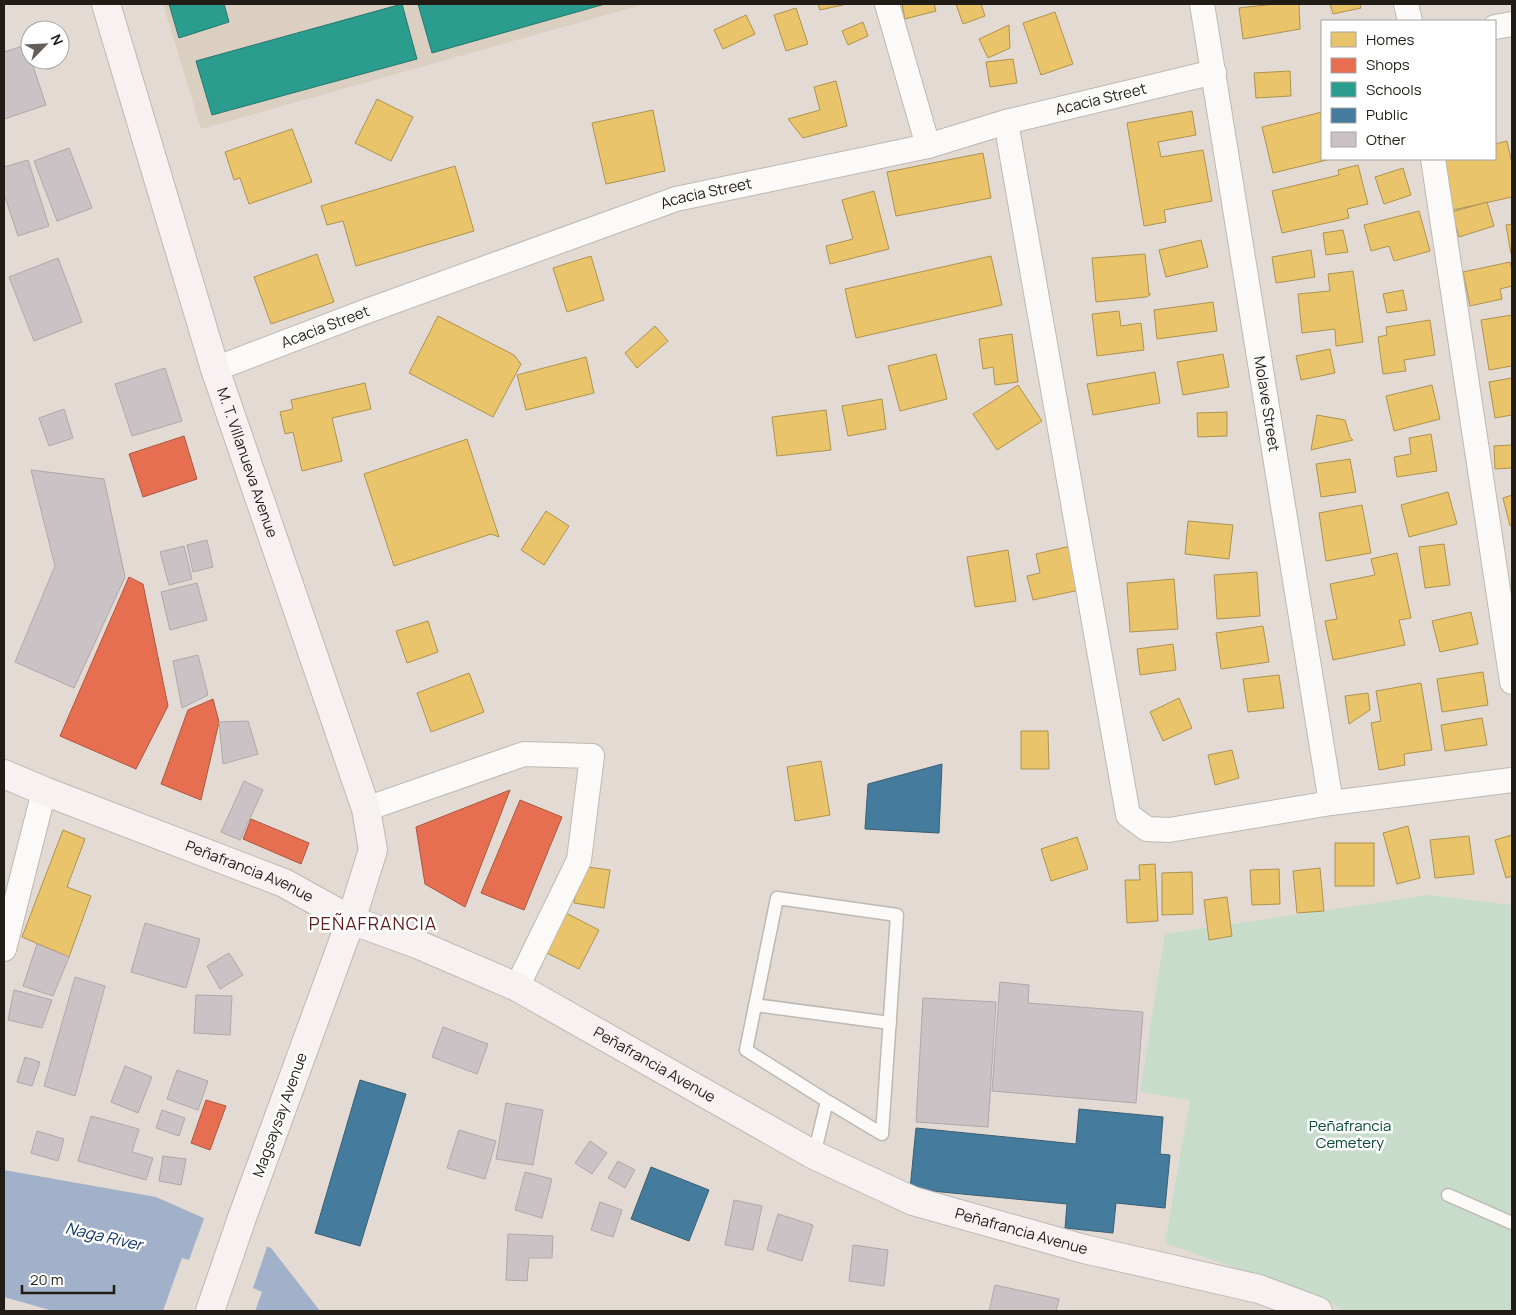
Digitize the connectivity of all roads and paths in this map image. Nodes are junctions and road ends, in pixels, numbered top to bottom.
1 (106, 4) edge
2 (887, 4) edge
3 (1202, 4) edge
4 (1406, 4) edge
5 (1410, 20) edge
6 (1512, 24) edge
7 (1496, 27) edge
8 (1214, 72) junction
9 (1006, 122) junction
10 (928, 146) junction
11 (1433, 160) edge
12 (215, 368) junction
13 (1512, 682) edge
14 (4, 774) edge
15 (1512, 780) edge
16 (44, 791) junction
17 (1330, 803) junction
18 (366, 809) junction
19 (351, 920) junction
20 (4, 950) edge
21 (517, 987) junction
22 (756, 1005) junction
23 (890, 1023) junction
24 (827, 1101) junction
25 (814, 1154) junction
26 (1448, 1195) dead end
27 (1512, 1223) edge
28 (210, 1311) edge
29 (1318, 1311) edge

1 - 12 main road, M. T. Villanueva Avenue
2 - 10 street
3 - 8 street, Molave Street
4 - 5 street
6 - 7 street
8 - 9 street, Acacia Street
8 - 17 street, Molave Street
9 - 10 street, Acacia Street
9 - 17 street
10 - 12 street, Acacia Street
11 - 13 street
12 - 18 main road, M. T. Villanueva Avenue
14 - 16 main road, Peñafrancia Avenue
15 - 17 street
16 - 19 main road, Peñafrancia Avenue
16 - 20 street
18 - 19 main road, M. T. Villanueva Avenue
18 - 21 street
19 - 21 main road, Peñafrancia Avenue
19 - 28 main road, Magsaysay Avenue
21 - 25 main road, Peñafrancia Avenue
22 - 23 lane
22 - 23 lane
22 - 24 lane
23 - 24 lane
24 - 25 lane
25 - 29 main road, Peñafrancia Avenue
26 - 27 lane

